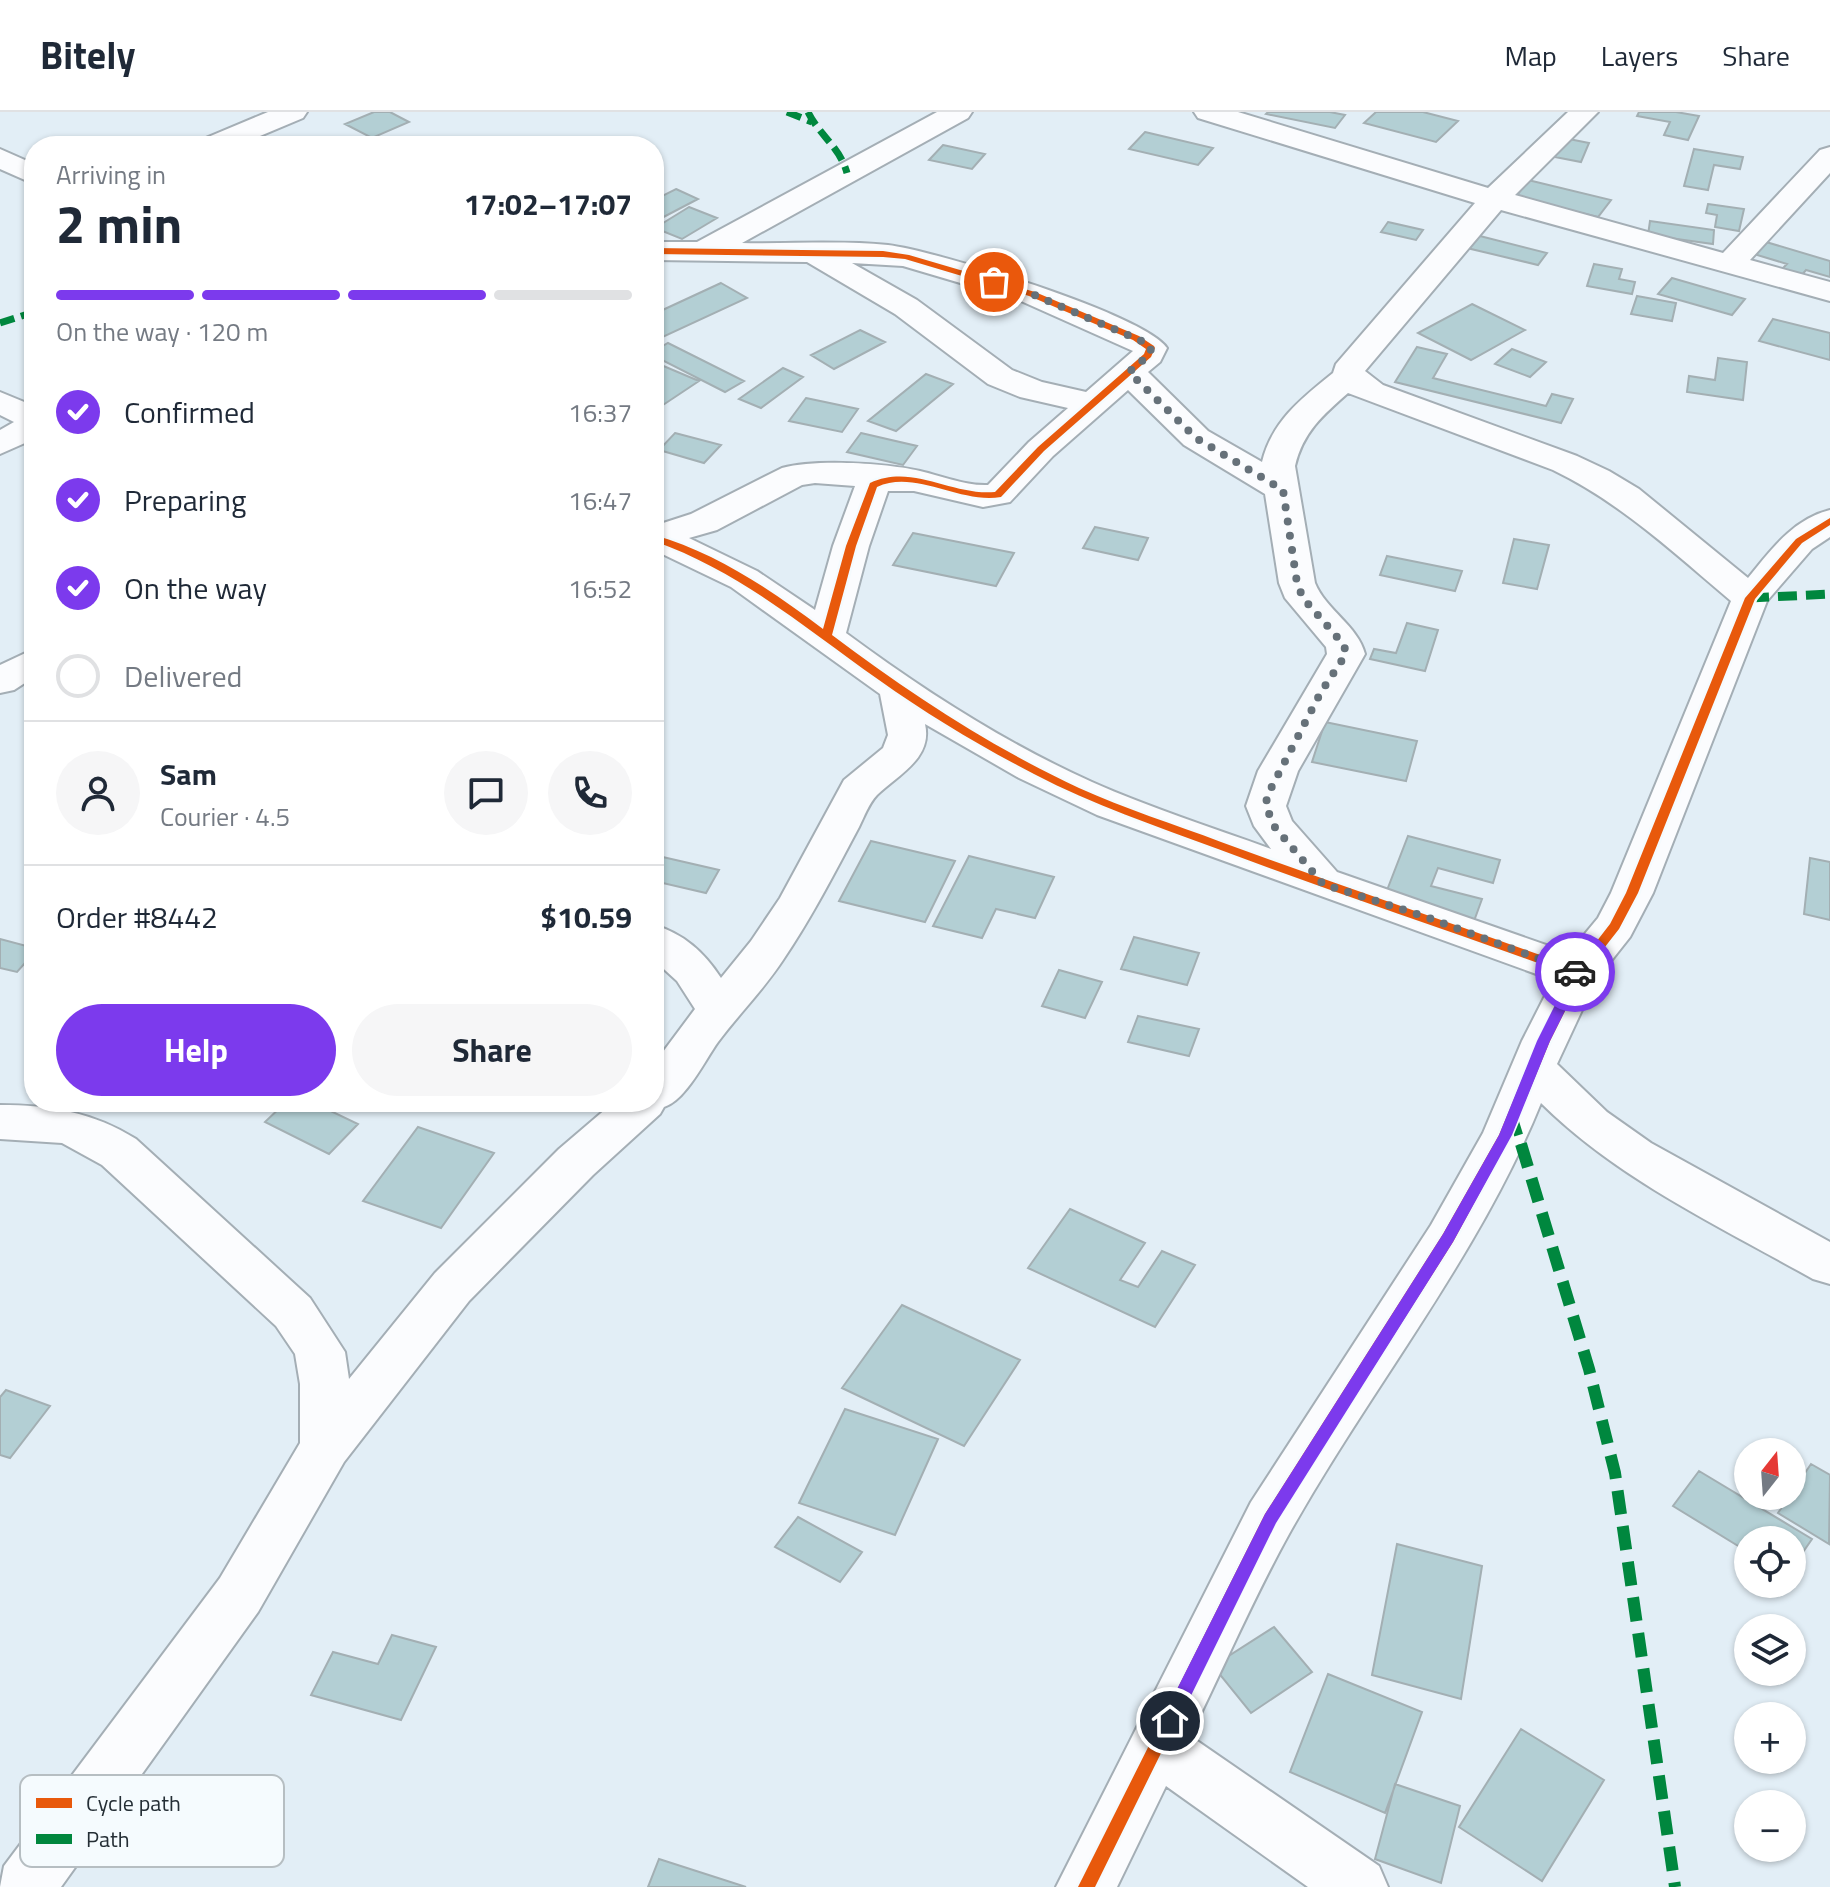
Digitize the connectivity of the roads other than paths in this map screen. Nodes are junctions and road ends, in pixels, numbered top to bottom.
1 (293, 112) edge
2 (958, 112) edge
3 (1208, 112) edge
4 (1584, 112) edge
5 (235, 136) edge
6 (1830, 156) edge
7 (0, 158) edge
8 (24, 170) edge
9 (1494, 199) junction
10 (664, 251) edge
11 (704, 251) junction
12 (813, 254) junction
13 (1730, 263) junction
14 (664, 273) edge
15 (1830, 292) edge
16 (1129, 372) junction
17 (1350, 375) junction
18 (0, 402) edge
19 (1094, 404) junction
20 (24, 414) edge
21 (24, 431) edge
22 (0, 444) edge
23 (888, 478) junction
24 (1283, 490) junction
25 (1830, 521) edge
26 (664, 535) edge
27 (664, 542) edge
28 (1750, 598) junction
29 (826, 637) junction
30 (24, 667) edge
31 (0, 681) edge
32 (898, 689) junction
33 (1323, 884) junction
34 (664, 945) edge
35 (1578, 973) junction
36 (718, 1012) junction
37 (1533, 1068) junction
38 (664, 1082) edge
39 (633, 1112) edge
40 (0, 1122) edge
41 (1830, 1265) edge
42 (326, 1446) junction
43 (1157, 1746) junction
44 (107, 1775) edge
45 (40, 1867) edge
46 (25, 1887) edge
47 (1086, 1887) edge
48 (1358, 1887) edge

1 - 5 street
2 - 11 street
3 - 9 street
4 - 9 street
6 - 13 street
7 - 8 street
9 - 13 street
9 - 17 street
10 - 11 street
11 - 12 street
11 - 14 street
12 - 16 street
12 - 19 street
13 - 15 street
16 - 19 street
16 - 24 street
17 - 24 street
17 - 28 street
18 - 20 street
19 - 23 street
21 - 22 street
23 - 26 street
23 - 29 street
24 - 33 street
25 - 28 street
27 - 29 street
28 - 35 street
29 - 32 street
30 - 31 street
32 - 33 street
32 - 36 street
33 - 35 street
34 - 36 street
35 - 37 street
36 - 38 street
37 - 41 street
37 - 43 street
39 - 42 street
40 - 42 street
42 - 44 street
43 - 47 street
43 - 48 street
45 - 46 street

